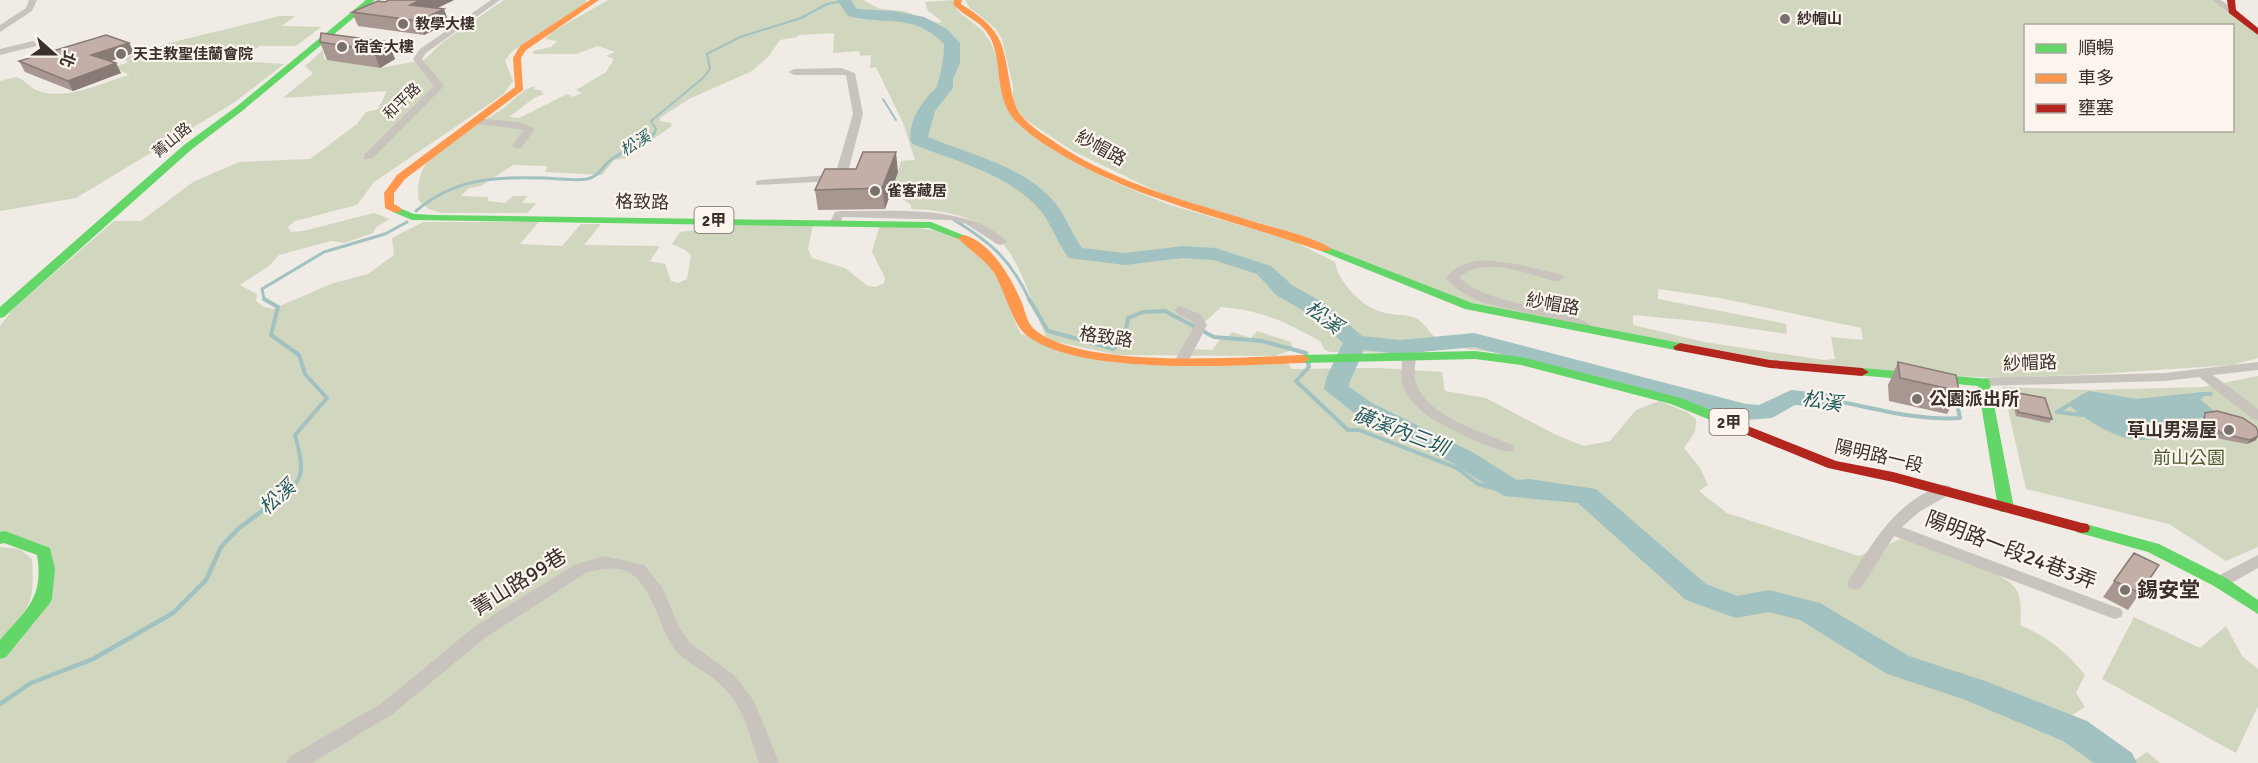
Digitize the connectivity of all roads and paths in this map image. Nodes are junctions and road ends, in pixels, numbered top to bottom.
1 (33, 0) edge
2 (371, 0) edge
3 (496, 0) edge
4 (595, 0) edge
5 (958, 0) edge
6 (2216, 0) edge
7 (2231, 5) edge
8 (4, 24) edge
9 (0, 29) edge
10 (2258, 32) edge
11 (33, 44) dead end
12 (0, 52) edge
13 (794, 72) dead end
14 (477, 121) junction
15 (517, 146) dead end
16 (368, 157) dead end
17 (760, 183) dead end
18 (876, 218) junction
19 (1001, 242) dead end
20 (1558, 278) dead end
21 (1180, 310) dead end
22 (0, 314) edge
23 (1590, 328) junction
24 (1403, 359) junction
25 (1182, 360) junction
26 (2258, 366) edge
27 (2202, 373) junction
28 (1984, 382) junction
29 (2258, 416) edge
30 (1507, 448) dead end
31 (1945, 490) junction
32 (2006, 508) junction
33 (1891, 529) junction
34 (0, 538) edge
35 (2258, 561) edge
36 (2220, 582) junction
37 (1855, 585) dead end
38 (2258, 608) edge
39 (2115, 613) dead end
40 (0, 652) edge
41 (296, 763) edge
42 (769, 763) edge

1 - 8 street
2 - 22 street, 菁山路
3 - 16 street, 和平路
4 - 14 street, 格致路 / 2甲
5 - 23 street, 紗帽路
6 - 7 street
7 - 10 street
8 - 9 street
11 - 12 street
13 - 17 street
14 - 15 street
14 - 18 street, 格致路 / 2甲
18 - 19 street
18 - 25 street, 格致路 / 2甲
20 - 23 street
21 - 25 street
23 - 28 street, 紗帽路
24 - 25 street, 格致路 / 2甲
24 - 30 street
24 - 31 street, 陽明路一段 / 2甲
26 - 27 street, 紗帽路
27 - 28 street, 紗帽路
27 - 29 street
28 - 32 street
31 - 32 street, 陽明路一段 / 2甲
31 - 33 street
32 - 36 street, 陽明路一段 / 2甲
33 - 37 street
33 - 39 street, 陽明路一段24巷3弄
34 - 40 street
35 - 36 street
36 - 38 street, 陽明路一段 / 2甲
41 - 42 street, 菁山路99巷

